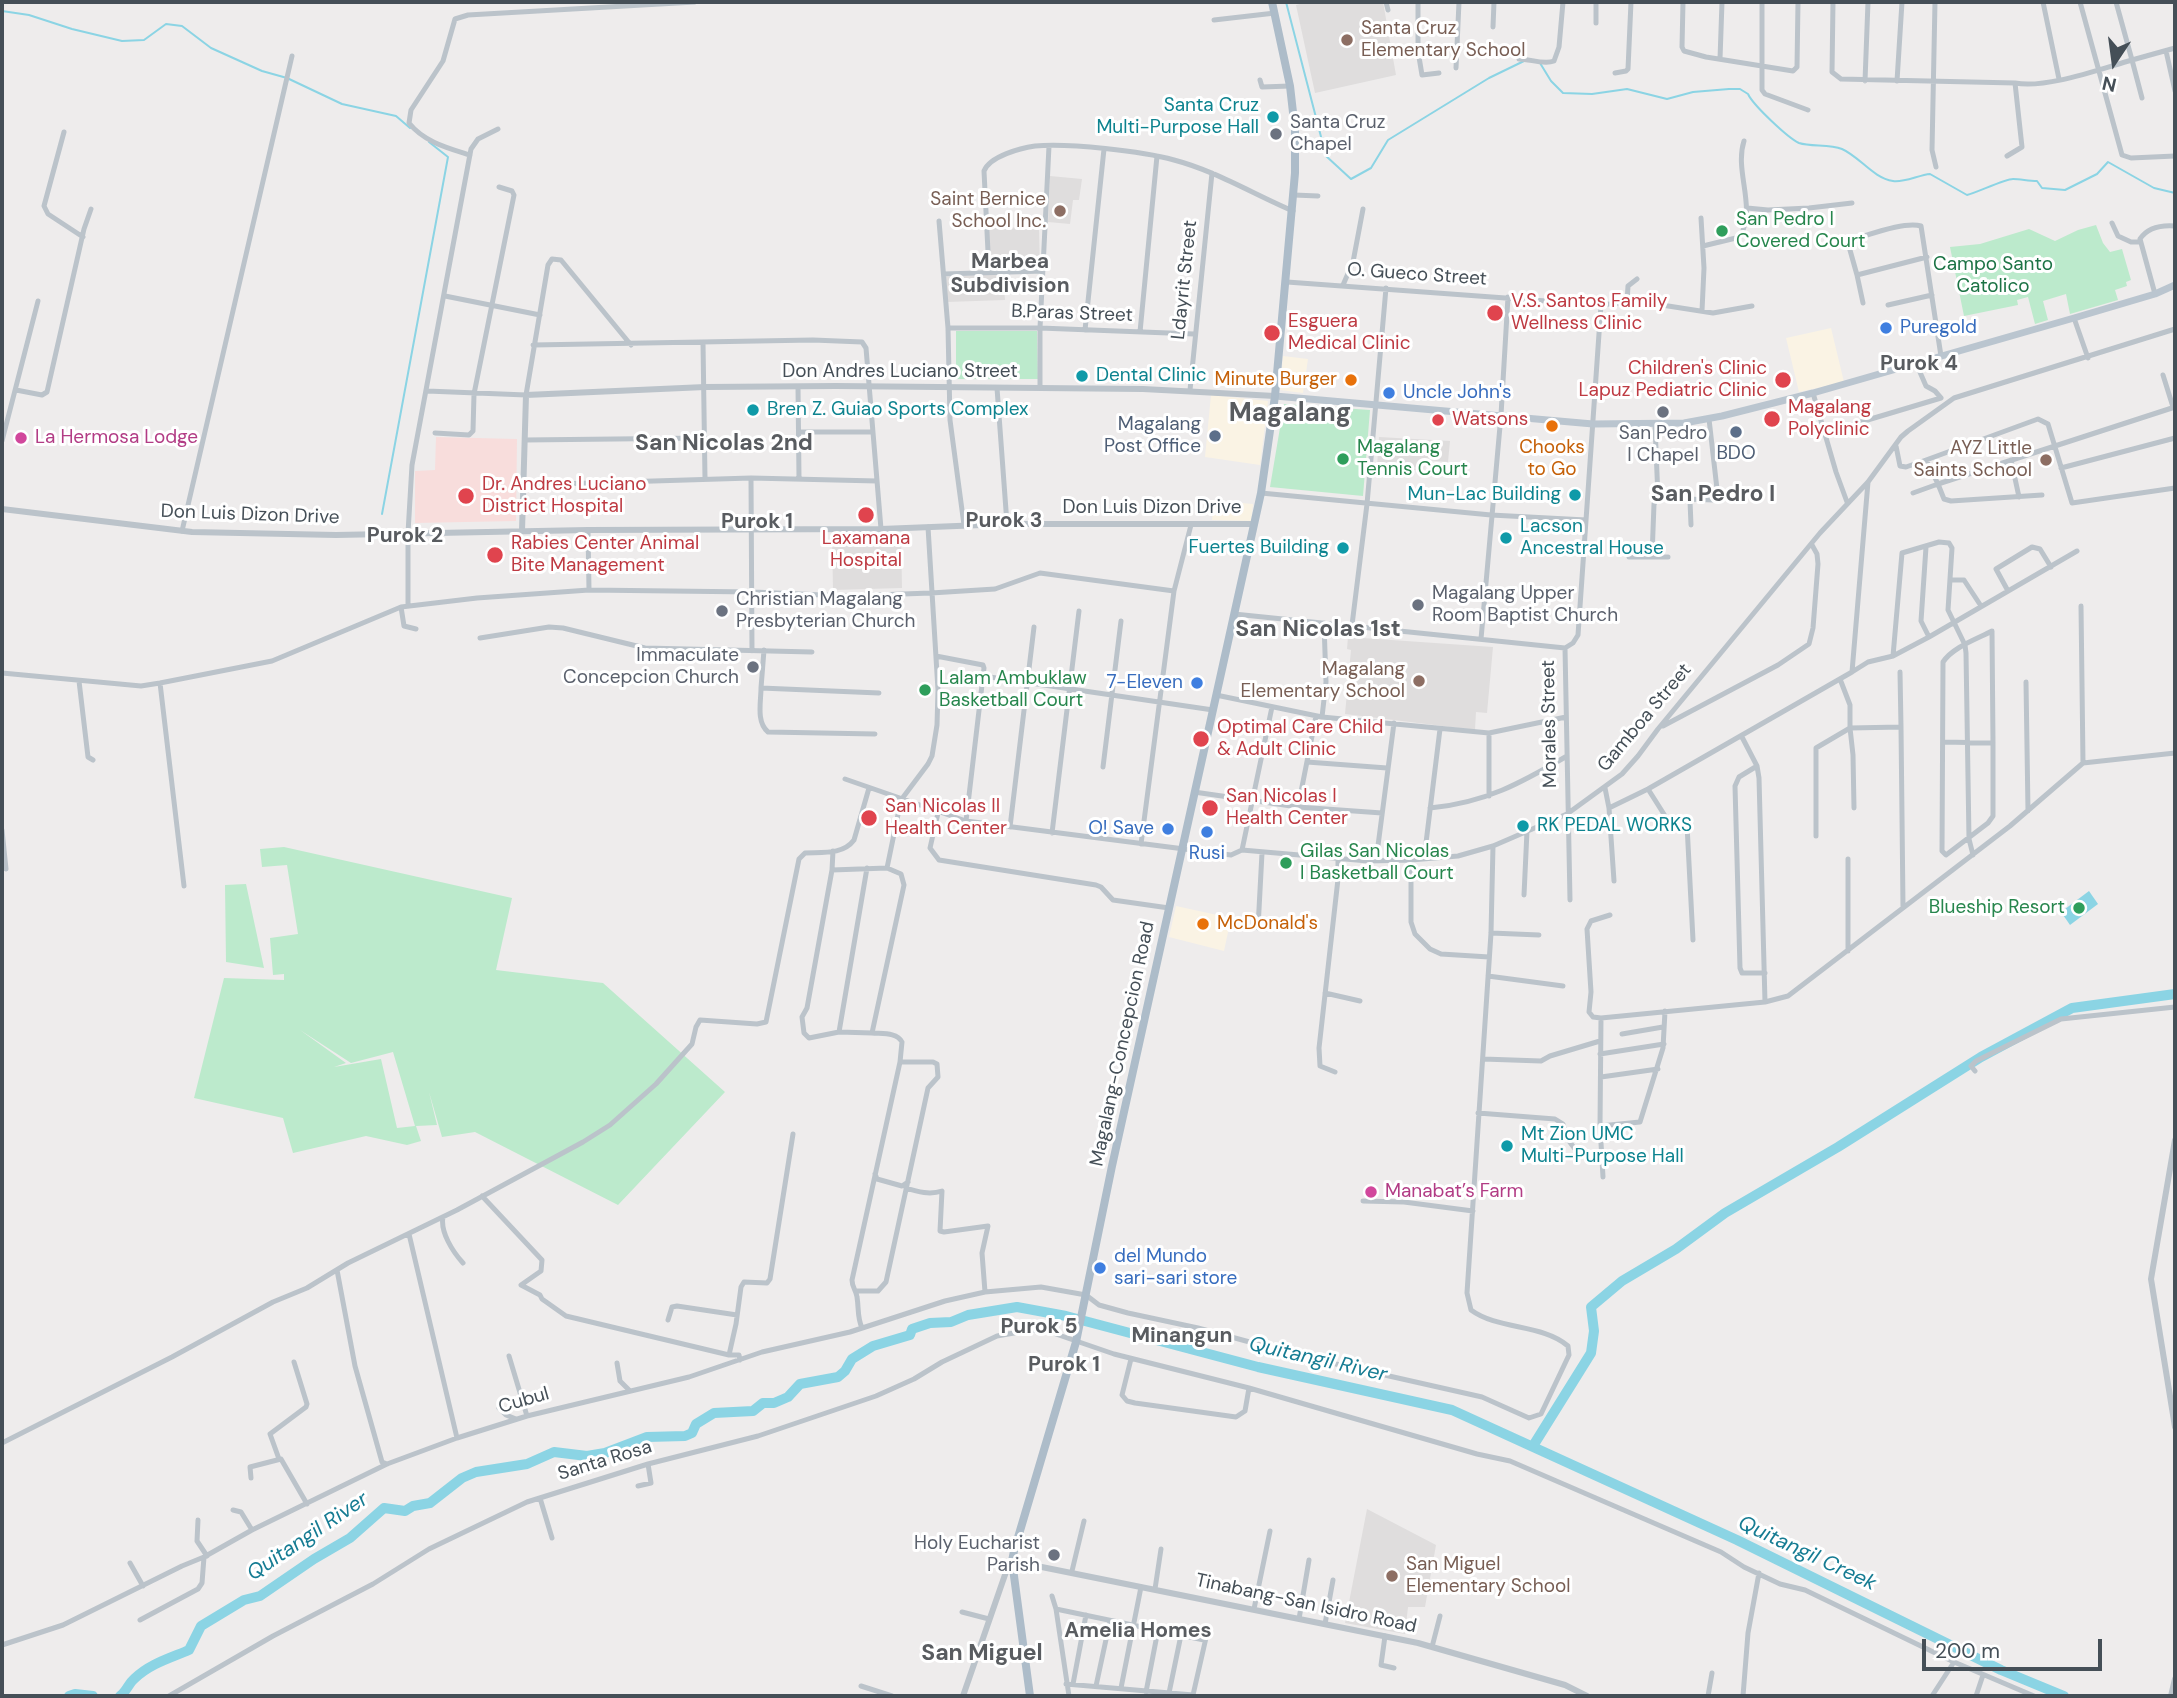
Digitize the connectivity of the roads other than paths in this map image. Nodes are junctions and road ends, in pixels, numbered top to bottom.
1 (695, 2) edge
2 (1272, 2) edge
3 (1386, 2) edge
4 (1418, 2) edge
5 (1459, 2) edge
6 (1494, 2) edge
7 (1563, 2) edge
8 (1596, 2) edge
9 (1631, 2) edge
10 (1683, 2) edge
11 (1721, 2) edge
12 (1762, 2) edge
13 (1798, 2) edge
14 (1833, 2) edge
15 (1868, 2) edge
16 (1902, 2) edge
17 (1935, 2) edge
18 (2043, 2) edge
19 (2080, 2) edge
20 (2116, 2) edge
21 (1388, 10) dead end
22 (1275, 12) junction
23 (1214, 20) dead end
24 (1596, 23) dead end
25 (1493, 27) dead end
26 (2175, 48) edge
27 (2166, 51) junction
28 (292, 56) dead end
29 (1519, 59) dead end
30 (1720, 59) junction
31 (2132, 60) junction
32 (1760, 66) junction
33 (1456, 68) dead end
34 (2097, 70) junction
35 (1439, 73) dead end
36 (1615, 73) dead end
37 (2059, 79) junction
38 (1260, 80) dead end
39 (1897, 80) junction
40 (1865, 81) junction
41 (1934, 81) junction
42 (2015, 83) junction
43 (1290, 86) junction
44 (2175, 91) edge
45 (2142, 98) dead end
46 (1808, 110) dead end
47 (498, 129) dead end
48 (64, 132) dead end
49 (1744, 141) dead end
50 (1049, 146) junction
51 (1104, 149) junction
52 (470, 155) junction
53 (1157, 156) junction
54 (2007, 156) dead end
55 (2175, 156) edge
56 (1936, 167) dead end
57 (1212, 173) junction
58 (499, 187) dead end
59 (1294, 195) junction
60 (1318, 196) dead end
61 (1852, 203) dead end
62 (1747, 208) junction
63 (91, 209) dead end
64 (1363, 209) dead end
65 (1293, 211) junction
66 (1701, 218) dead end
67 (939, 221) dead end
68 (2112, 223) dead end
69 (2175, 226) edge
70 (83, 237) junction
71 (2140, 242) junction
72 (1703, 246) junction
73 (1927, 257) junction
74 (1043, 271) junction
75 (989, 272) junction
76 (944, 274) junction
77 (1857, 275) junction
78 (1637, 279) dead end
79 (1287, 282) junction
80 (1343, 285) junction
81 (2175, 285) edge
82 (1386, 288) junction
83 (2155, 294) junction
84 (1932, 295) junction
85 (445, 296) junction
86 (1508, 297) junction
87 (38, 301) dead end
88 (1627, 302) junction
89 (1863, 303) dead end
90 (1601, 305) junction
91 (1888, 305) dead end
92 (1752, 306) dead end
93 (492, 307) junction
94 (1702, 311) junction
95 (540, 315) junction
96 (2074, 318) junction
97 (948, 328) junction
98 (1040, 328) junction
99 (2175, 328) edge
100 (1085, 330) junction
101 (1140, 332) junction
102 (1194, 334) junction
103 (703, 342) junction
104 (533, 345) junction
105 (631, 345) junction
106 (1941, 356) junction
107 (2088, 358) junction
108 (1916, 363) junction
109 (2163, 375) dead end
110 (705, 387) junction
111 (798, 387) junction
112 (869, 387) junction
113 (1040, 387) junction
114 (950, 388) junction
115 (997, 388) junction
116 (16, 390) junction
117 (1190, 390) junction
118 (427, 391) junction
119 (1813, 393) junction
120 (474, 394) junction
121 (526, 395) junction
122 (1275, 396) junction
123 (1942, 401) junction
124 (1376, 405) junction
125 (2174, 407) edge
126 (1500, 415) junction
127 (1709, 419) junction
128 (1593, 424) junction
129 (1656, 425) junction
130 (800, 432) junction
131 (873, 432) junction
132 (435, 433) dead end
133 (1824, 433) junction
134 (705, 438) junction
135 (2175, 438) edge
136 (525, 440) junction
137 (2, 441) edge
138 (1895, 445) junction
139 (2054, 445) junction
140 (1926, 460) junction
141 (2011, 460) junction
142 (2061, 468) junction
143 (751, 478) junction
144 (799, 478) junction
145 (705, 479) junction
146 (877, 481) junction
147 (1868, 482) junction
148 (1938, 484) junction
149 (524, 485) junction
150 (2175, 488) edge
151 (1261, 493) junction
152 (1913, 493) dead end
153 (2042, 495) dead end
154 (2019, 497) junction
155 (1658, 498) junction
156 (1690, 501) junction
157 (1847, 502) junction
158 (1367, 504) junction
159 (2, 509) edge
160 (1491, 515) junction
161 (1586, 520) junction
162 (1007, 524) junction
163 (1253, 524) junction
164 (964, 525) junction
165 (1691, 525) dead end
166 (1191, 526) junction
167 (928, 527) junction
168 (752, 529) junction
169 (881, 529) junction
170 (587, 530) junction
171 (182, 531) junction
172 (522, 531) junction
173 (408, 533) junction
174 (1812, 544) junction
175 (1926, 547) junction
176 (2077, 551) dead end
177 (1629, 557) dead end
178 (1652, 557) junction
179 (1668, 557) dead end
180 (2052, 567) junction
181 (1950, 580) junction
182 (589, 590) junction
183 (1174, 591) junction
184 (2008, 591) junction
185 (753, 592) junction
186 (931, 593) junction
187 (405, 606) junction
188 (1981, 606) junction
189 (2081, 606) dead end
190 (1079, 611) dead end
191 (1234, 614) junction
192 (1121, 621) dead end
193 (1954, 622) junction
194 (1324, 623) junction
195 (1352, 625) junction
196 (1034, 627) dead end
197 (416, 629) dead end
198 (480, 638) dead end
199 (1929, 638) junction
200 (1481, 639) junction
201 (1965, 645) junction
202 (1565, 648) junction
203 (752, 650) junction
204 (764, 650) junction
205 (812, 652) dead end
206 (936, 656) junction
207 (1893, 656) junction
208 (1853, 671) junction
209 (1900, 671) dead end
210 (2, 673) edge
211 (984, 676) junction
212 (1840, 680) junction
213 (79, 681) junction
214 (1026, 682) junction
215 (2026, 682) dead end
216 (160, 683) junction
217 (761, 688) junction
218 (1069, 688) junction
219 (879, 693) dead end
220 (1113, 694) junction
221 (1216, 695) junction
222 (1160, 701) junction
223 (1272, 707) junction
224 (1213, 710) junction
225 (1319, 716) junction
226 (1566, 717) junction
227 (1394, 723) junction
228 (1901, 727) junction
229 (1850, 728) junction
230 (1440, 729) junction
231 (1658, 729) junction
232 (1489, 733) junction
233 (875, 734) dead end
234 (1742, 737) junction
235 (1943, 742) junction
236 (1969, 743) junction
237 (1993, 743) junction
238 (2175, 752) edge
239 (1567, 756) junction
240 (93, 760) dead end
241 (1307, 762) junction
242 (2083, 763) junction
243 (1757, 766) junction
244 (1103, 767) dead end
245 (1388, 768) junction
246 (845, 779) dead end
247 (869, 788) junction
248 (1605, 788) junction
249 (1648, 789) junction
250 (1194, 792) junction
251 (1489, 796) junction
252 (901, 800) junction
253 (1252, 801) junction
254 (1298, 807) junction
255 (1430, 808) junction
256 (1609, 808) junction
257 (1854, 808) dead end
258 (2028, 811) junction
259 (937, 813) junction
260 (1382, 813) junction
261 (1567, 814) junction
262 (966, 821) junction
263 (1010, 827) junction
264 (2, 830) edge
265 (1527, 831) junction
266 (1052, 833) junction
267 (1816, 836) dead end
268 (1969, 839) junction
269 (1141, 844) junction
270 (1493, 846) junction
271 (1182, 848) junction
272 (1242, 850) junction
273 (833, 851) junction
274 (1262, 853) junction
275 (1973, 855) junction
276 (1338, 859) junction
277 (1424, 859) junction
278 (1848, 859) dead end
279 (1411, 860) junction
280 (1376, 861) junction
281 (867, 868) junction
282 (887, 868) junction
283 (6, 869) dead end
284 (832, 870) junction
285 (1614, 881) dead end
286 (184, 886) dead end
287 (1524, 895) dead end
288 (1570, 900) dead end
289 (1903, 907) junction
290 (1169, 908) junction
291 (1610, 915) dead end
292 (1258, 928) dead end
293 (1491, 933) junction
294 (1539, 935) dead end
295 (1693, 940) dead end
296 (1848, 951) junction
297 (1489, 957) junction
298 (1765, 973) junction
299 (1488, 976) junction
300 (1563, 986) dead end
301 (1325, 993) junction
302 (1360, 1001) dead end
303 (1765, 1002) junction
304 (2175, 1007) edge
305 (1665, 1011) junction
306 (1601, 1018) junction
307 (1663, 1027) junction
308 (839, 1032) junction
309 (872, 1033) junction
310 (1622, 1034) dead end
311 (1600, 1041) junction
312 (1664, 1044) junction
313 (1600, 1054) junction
314 (1483, 1059) junction
315 (900, 1062) junction
316 (1658, 1069) junction
317 (1975, 1071) dead end
318 (1335, 1072) dead end
319 (1601, 1077) junction
320 (1478, 1113) junction
321 (1600, 1126) junction
322 (793, 1134) dead end
323 (2175, 1140) edge
324 (1575, 1149) dead end
325 (875, 1174) junction
326 (1603, 1177) dead end
327 (907, 1185) junction
328 (482, 1196) junction
329 (1363, 1201) dead end
330 (1473, 1211) junction
331 (443, 1217) junction
332 (409, 1234) junction
333 (463, 1263) dead end
334 (337, 1269) junction
335 (856, 1291) junction
336 (985, 1292) junction
337 (1085, 1298) junction
338 (737, 1315) junction
339 (668, 1320) dead end
340 (862, 1328) junction
341 (1076, 1342) junction
342 (729, 1354) junction
343 (509, 1356) dead end
344 (1131, 1359) junction
345 (740, 1360) junction
346 (294, 1362) dead end
347 (617, 1363) dead end
348 (1249, 1388) junction
349 (629, 1391) junction
350 (499, 1408) dead end
351 (527, 1416) junction
352 (516, 1419) junction
353 (2175, 1427) edge
354 (457, 1437) junction
355 (2, 1443) edge
356 (279, 1459) junction
357 (387, 1464) junction
358 (648, 1464) junction
359 (251, 1478) dead end
360 (638, 1486) dead end
361 (540, 1498) junction
362 (307, 1504) junction
363 (233, 1510) dead end
364 (198, 1520) dead end
365 (1084, 1521) dead end
366 (252, 1530) junction
367 (1270, 1531) dead end
368 (552, 1538) dead end
369 (1161, 1549) dead end
370 (206, 1557) junction
371 (1310, 1560) dead end
372 (1012, 1561) junction
373 (130, 1563) dead end
374 (1072, 1572) junction
375 (1759, 1573) junction
376 (1333, 1580) dead end
377 (143, 1586) junction
378 (1141, 1587) junction
379 (1155, 1589) junction
380 (1052, 1596) dead end
381 (1056, 1609) junction
382 (1254, 1609) junction
383 (962, 1612) dead end
384 (1086, 1615) junction
385 (1440, 1616) dead end
386 (989, 1619) junction
387 (1299, 1619) junction
388 (140, 1620) dead end
389 (1110, 1621) junction
390 (1325, 1624) junction
391 (1135, 1625) junction
392 (1208, 1629) dead end
393 (1158, 1630) junction
394 (1181, 1635) junction
395 (1385, 1636) junction
396 (1204, 1640) junction
397 (2, 1645) edge
398 (1432, 1647) junction
399 (1954, 1662) junction
400 (1394, 1668) dead end
401 (1712, 1673) dead end
402 (1983, 1675) junction
403 (2175, 1679) edge
404 (1070, 1684) junction
405 (861, 1686) dead end
406 (1096, 1686) junction
407 (1121, 1688) junction
408 (1146, 1692) junction
409 (1169, 1693) junction
410 (169, 1696) edge
411 (892, 1696) edge
412 (963, 1696) edge
413 (1030, 1696) edge
414 (1069, 1696) edge
415 (1587, 1696) edge
416 (1708, 1696) edge
417 (1743, 1696) edge
418 (1932, 1696) edge
419 (1976, 1696) edge
420 (2034, 1696) edge
421 (2171, 1696) edge

1 - 52 street
2 - 22 main road, Magalang-Concepcion Road
3 - 21 street
4 - 35 street
5 - 33 street
6 - 25 street
7 - 29 street
8 - 24 street
9 - 36 street
10 - 30 street
11 - 30 street
12 - 32 street
13 - 32 street
14 - 40 street
15 - 40 street
16 - 39 street
17 - 41 street
18 - 37 street
19 - 34 street
20 - 31 street
22 - 23 street
22 - 43 main road, Magalang-Concepcion Road
26 - 27 street
27 - 31 street
27 - 44 street
28 - 171 street
30 - 32 street
31 - 34 street
31 - 45 street
32 - 46 street
34 - 37 street
34 - 55 street
37 - 42 street
38 - 43 street
39 - 40 street
39 - 41 street
41 - 42 street
41 - 56 street
42 - 54 street
43 - 59 main road, Magalang-Concepcion Road
47 - 52 street
48 - 70 street
49 - 62 street
50 - 51 street
50 - 74 street
50 - 75 street
51 - 53 street
51 - 100 street
52 - 85 street
53 - 57 street
53 - 101 street
57 - 65 street
57 - 102 street, Ldayrit Street
58 - 93 street
59 - 60 street
59 - 65 main road, Magalang-Concepcion Road
61 - 62 street
62 - 72 street
63 - 70 street
64 - 80 street
65 - 79 main road, Magalang-Concepcion Road
66 - 72 street
67 - 76 street
68 - 71 street
69 - 71 street
70 - 116 street
71 - 83 street
72 - 94 street
73 - 77 street
73 - 77 street
73 - 84 street
74 - 75 street
74 - 98 street
75 - 76 street
76 - 97 street
77 - 89 street
78 - 88 street
79 - 80 street, O. Gueco Street
79 - 122 main road, Magalang-Concepcion Road
80 - 82 street, O. Gueco Street
81 - 83 main road
82 - 86 street, O. Gueco Street
82 - 124 street
83 - 96 main road
84 - 91 street
84 - 106 street
85 - 93 street
85 - 118 street
86 - 90 street, O. Gueco Street
86 - 126 street
87 - 116 street
88 - 90 street, O. Gueco Street
88 - 94 street, O. Gueco Street
90 - 128 street, Morales Street
92 - 94 street, O. Gueco Street
93 - 95 street
93 - 120 street
95 - 104 street
95 - 105 street
96 - 106 main road
96 - 107 street
97 - 98 street, B.Paras Street
97 - 114 street
98 - 100 street, B.Paras Street
98 - 113 street
99 - 107 street
100 - 101 street, B.Paras Street
101 - 102 street, B.Paras Street
102 - 117 street, Ldayrit Street
103 - 105 street
103 - 110 street
103 - 112 street
104 - 105 street
104 - 121 street
106 - 108 main road
107 - 123 street
108 - 119 main road
108 - 123 street
109 - 125 street
110 - 111 street, Don Andres Luciano Street
110 - 121 street, Don Andres Luciano Street
110 - 134 street
111 - 112 street, Don Andres Luciano Street
111 - 130 street
112 - 114 street, Don Andres Luciano Street
112 - 131 street
113 - 115 street, Don Andres Luciano Street
113 - 117 street, Don Andres Luciano Street
114 - 115 street, Don Andres Luciano Street
114 - 164 street
115 - 162 street
116 - 137 street
117 - 122 street, Don Andres Luciano Street
118 - 120 street
118 - 173 street
119 - 127 main road
119 - 133 street
120 - 121 street
120 - 132 street
121 - 136 street
122 - 124 main road
122 - 151 main road, Magalang-Concepcion Road
123 - 133 street
123 - 138 street, Gamboa Street
124 - 126 main road
124 - 158 street
125 - 139 street
126 - 128 main road
126 - 160 street
127 - 129 main road
127 - 156 street
128 - 129 main road
128 - 161 street, Morales Street
129 - 155 street
130 - 131 street
130 - 144 street
131 - 146 street
133 - 157 street
134 - 136 street
134 - 145 street
135 - 142 street
136 - 149 street
138 - 140 street
138 - 147 street, Gamboa Street
139 - 140 street
139 - 141 street
139 - 142 street
140 - 148 street
141 - 148 street
141 - 154 street
142 - 150 street
143 - 144 street
143 - 145 street
143 - 168 street
144 - 146 street
145 - 149 street
146 - 169 street
147 - 157 street, Gamboa Street
147 - 208 street
148 - 152 street
148 - 154 street
149 - 172 street
151 - 158 street
151 - 163 main road, Magalang-Concepcion Road
153 - 154 street
155 - 156 street
155 - 178 street
156 - 165 street
157 - 174 street, Gamboa Street
158 - 160 street
158 - 195 street
159 - 171 street, Don Luis Dizon Drive
160 - 161 street
160 - 200 street
161 - 202 street, Morales Street
162 - 164 street, Don Luis Dizon Drive
162 - 166 street, Don Luis Dizon Drive
163 - 166 street, Don Luis Dizon Drive
163 - 191 main road, Magalang-Concepcion Road
164 - 167 street, Don Luis Dizon Drive
166 - 183 street
167 - 169 street, Don Luis Dizon Drive
167 - 186 street
168 - 169 street, Don Luis Dizon Drive
168 - 170 street, Don Luis Dizon Drive
168 - 185 street
170 - 172 street, Don Luis Dizon Drive
170 - 182 street
171 - 173 street, Don Luis Dizon Drive
172 - 173 street, Don Luis Dizon Drive
173 - 187 street
174 - 231 street, Gamboa Street
174 - 231 street
175 - 181 street
175 - 199 street
175 - 207 street
176 - 180 street
177 - 178 street
178 - 179 street
180 - 184 street
180 - 184 street
181 - 188 street
181 - 193 street
182 - 185 street
182 - 187 street
183 - 186 street
183 - 222 street
184 - 188 street
185 - 186 street
185 - 203 street
186 - 206 street
187 - 197 street
187 - 216 street
188 - 193 street
189 - 242 street
190 - 218 street
191 - 194 street
191 - 221 main road, Magalang-Concepcion Road
192 - 220 street
193 - 199 street
193 - 201 street
194 - 195 street
194 - 225 street
195 - 200 street
196 - 214 street
198 - 203 street
199 - 207 street
200 - 202 street
201 - 235 street
201 - 236 street
201 - 237 street
202 - 226 street, Morales Street
203 - 204 street
204 - 205 street
204 - 217 street
206 - 211 street
206 - 252 street
207 - 208 street
208 - 212 street
209 - 228 street
210 - 213 street
211 - 214 street
211 - 262 street
212 - 229 street
212 - 234 street
213 - 216 street
213 - 240 street
214 - 218 street
214 - 263 street
215 - 258 street
216 - 286 street
217 - 219 street
217 - 233 street
218 - 220 street
218 - 266 street
220 - 222 street
220 - 244 street
221 - 223 street
221 - 224 main road, Magalang-Concepcion Road
222 - 224 street
222 - 269 street
223 - 225 street
223 - 253 street
224 - 250 main road, Magalang-Concepcion Road
225 - 227 street
225 - 241 street
226 - 232 street
226 - 239 street, Morales Street
227 - 230 street
227 - 245 street
228 - 229 street
228 - 289 street
229 - 257 street
229 - 267 street
230 - 232 street
230 - 255 street
231 - 248 street, Gamboa Street
232 - 251 street
234 - 243 street
234 - 249 street
235 - 236 street
235 - 268 street
236 - 237 street
236 - 268 street
237 - 268 street
238 - 242 street
239 - 251 street
239 - 261 street, Morales Street
241 - 245 street
241 - 254 street
242 - 258 street
243 - 298 street
243 - 298 street
245 - 260 street
246 - 247 street, Gamboa Street
247 - 252 street, Gamboa Street
247 - 273 street
248 - 256 street
248 - 261 street, Gamboa Street
249 - 256 street
249 - 295 street
250 - 253 street
250 - 271 main road, Magalang-Concepcion Road
251 - 255 street
252 - 259 street, Gamboa Street
252 - 282 street
253 - 254 street
253 - 272 street
254 - 260 street
255 - 277 street
256 - 285 street
258 - 275 street
259 - 262 street, Gamboa Street
259 - 290 street
260 - 280 street
261 - 265 street, Gamboa Street
261 - 288 street, Morales Street
262 - 263 street, Gamboa Street
263 - 266 street, Gamboa Street
264 - 283 street
265 - 270 street, Gamboa Street
265 - 287 street
266 - 269 street, Gamboa Street
268 - 275 street
269 - 271 street, Gamboa Street
270 - 277 street, Gamboa Street
270 - 293 street
271 - 272 street, Gamboa Street
271 - 290 main road, Magalang-Concepcion Road
272 - 274 street, Gamboa Street
273 - 284 street
273 - 328 street
274 - 276 street, Gamboa Street
274 - 292 street
275 - 289 street
276 - 280 street, Gamboa Street
276 - 301 street
277 - 279 street, Gamboa Street
278 - 296 street
279 - 280 street, Gamboa Street
279 - 297 street
281 - 282 street
281 - 284 street
281 - 308 street
282 - 309 street
284 - 308 street
289 - 296 street
290 - 337 main road, Magalang-Concepcion Road
291 - 306 street
293 - 294 street
293 - 297 street
296 - 303 street
297 - 299 street
298 - 303 street
299 - 300 street
299 - 314 street
301 - 302 street
301 - 318 street
303 - 305 street
304 - 317 street
305 - 306 street
305 - 307 street
306 - 311 street
307 - 310 street
307 - 312 street
308 - 309 street
309 - 315 street
311 - 313 street
311 - 314 street
312 - 313 street
312 - 316 street
313 - 319 street
314 - 320 street
315 - 325 street
315 - 327 street
316 - 319 street
316 - 321 street
319 - 321 street
320 - 324 street
320 - 330 street
321 - 326 street
322 - 338 street
323 - 353 street
325 - 327 street
325 - 335 street
327 - 335 street
327 - 336 street
328 - 331 street
328 - 342 street
329 - 330 street
330 - 337 street
331 - 332 street
331 - 333 street
332 - 334 street
332 - 354 street
334 - 355 street
334 - 357 street
335 - 340 street
336 - 337 street, Cubul
336 - 340 street, Cubul
337 - 341 main road, Magalang-Concepcion Road
338 - 339 street
338 - 342 street
340 - 345 street, Cubul
341 - 344 street, Santa Rosa
341 - 358 street, Santa Rosa
341 - 372 main road, Magalang-Concepcion Road
342 - 345 street
343 - 351 street
344 - 348 street, Santa Rosa
344 - 348 street
345 - 349 street, Cubul
346 - 356 street
347 - 349 street
348 - 375 street, Santa Rosa
349 - 351 street, Cubul
350 - 352 street
351 - 352 street, Cubul
352 - 354 street, Cubul
354 - 357 street, Cubul
356 - 359 street
356 - 362 street
357 - 362 street, Cubul
358 - 360 street
358 - 361 street, Santa Rosa
361 - 368 street
361 - 410 street, Santa Rosa
362 - 366 street, Cubul
363 - 366 street
364 - 370 street
365 - 374 street
366 - 370 street, Cubul
367 - 382 street
369 - 379 street
370 - 377 street, Cubul
370 - 388 street
371 - 387 street
372 - 374 street, Tinabang-San Isidro Road
372 - 386 street
372 - 413 main road, Magalang-Concepcion Road
373 - 377 street
374 - 378 street, Tinabang-San Isidro Road
375 - 399 street, Santa Rosa
375 - 417 street
376 - 390 street
377 - 397 street, Cubul
378 - 379 street, Tinabang-San Isidro Road
378 - 391 street
379 - 382 street, Tinabang-San Isidro Road
380 - 381 street
381 - 384 street
381 - 404 street
382 - 387 street, Tinabang-San Isidro Road
383 - 386 street
384 - 389 street
384 - 404 street
385 - 398 street
386 - 412 street
387 - 390 street, Tinabang-San Isidro Road
389 - 391 street
389 - 406 street
390 - 395 street, Tinabang-San Isidro Road
391 - 393 street
391 - 407 street
392 - 396 street
393 - 394 street
393 - 408 street
394 - 396 street
394 - 409 street
395 - 398 street, Tinabang-San Isidro Road
395 - 400 street
396 - 409 street
398 - 415 street, Tinabang-San Isidro Road
399 - 402 street, Santa Rosa
399 - 418 street
401 - 416 street
402 - 419 street
402 - 420 street, Santa Rosa
403 - 421 street
404 - 406 street
404 - 414 street
405 - 411 street
406 - 407 street
407 - 408 street
408 - 409 street

